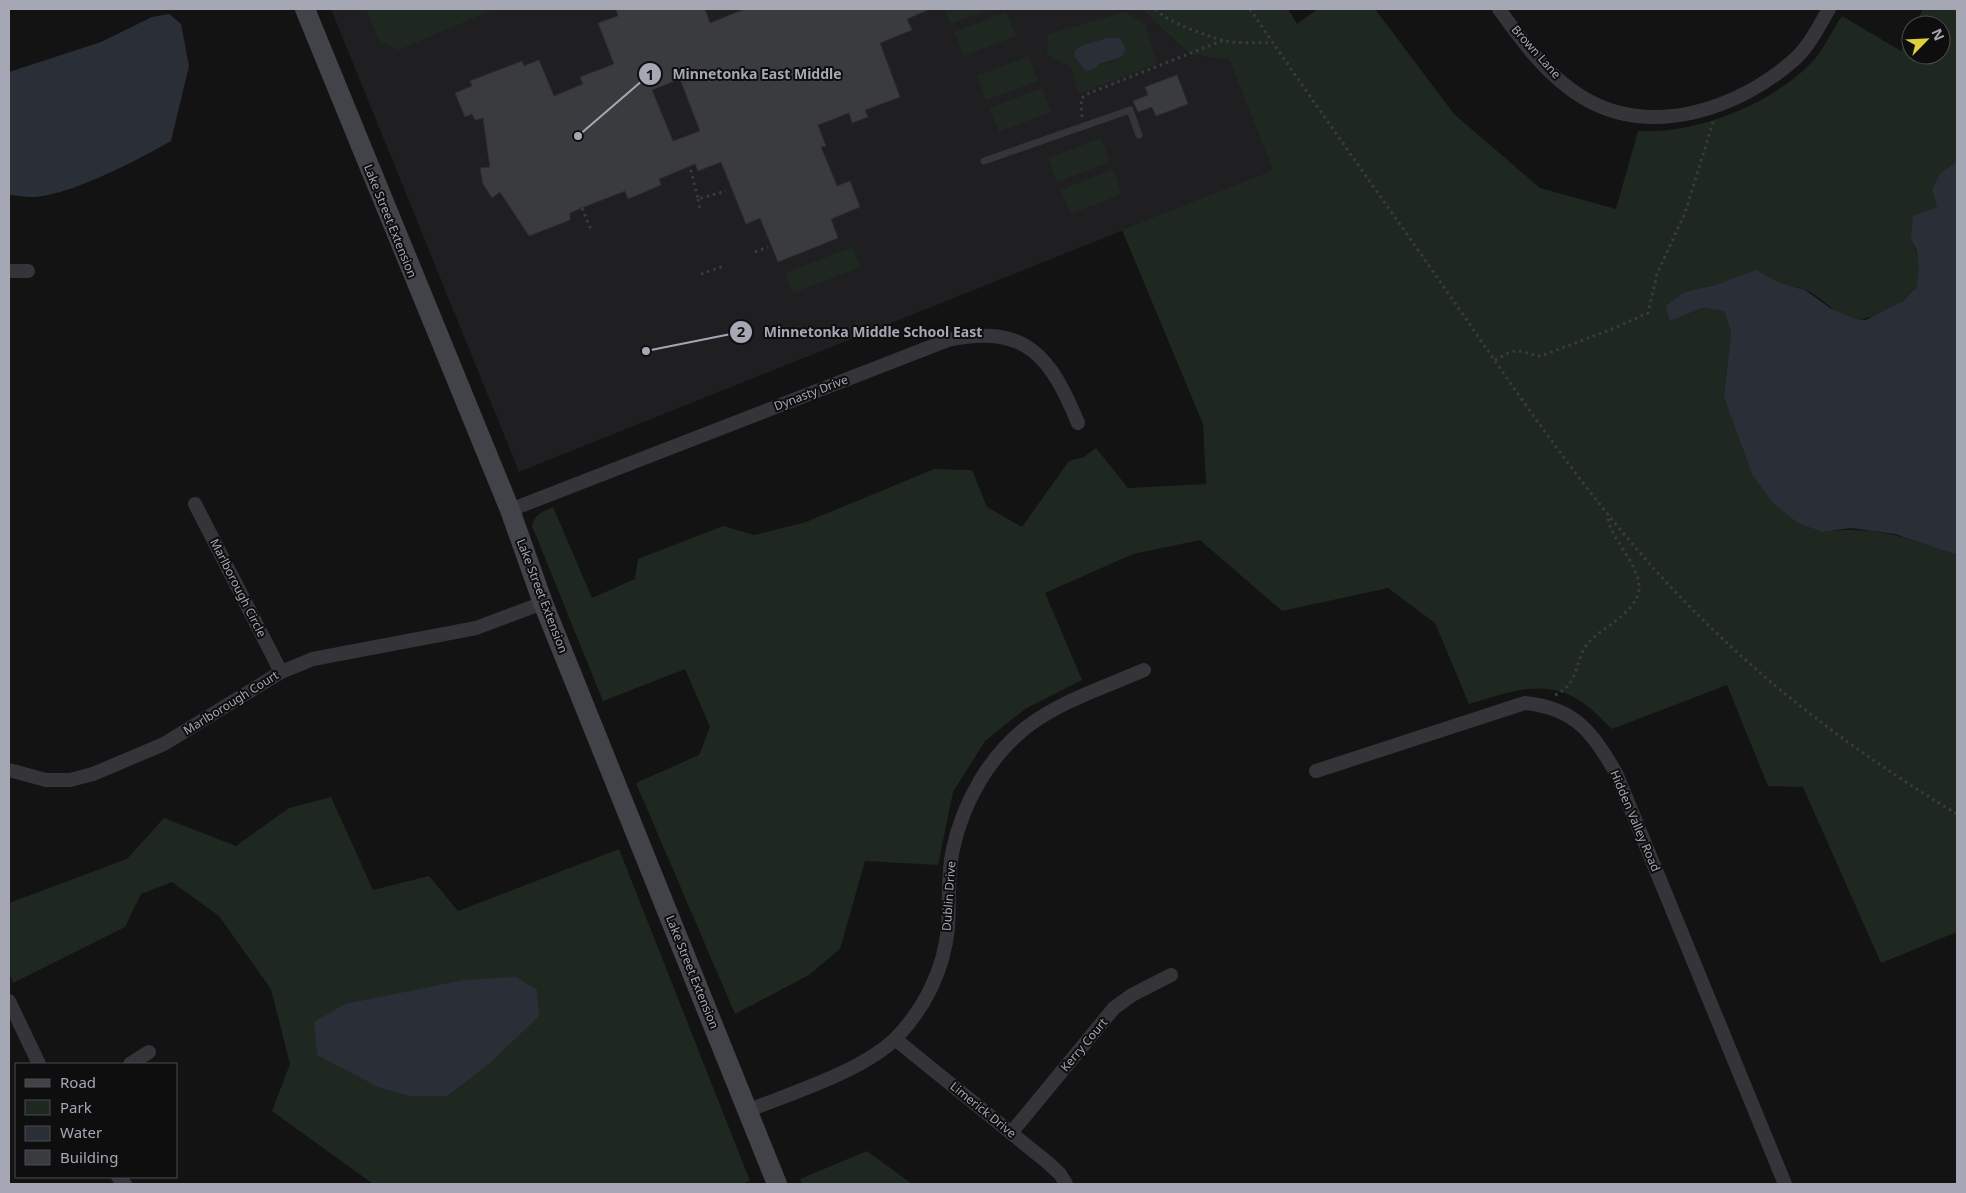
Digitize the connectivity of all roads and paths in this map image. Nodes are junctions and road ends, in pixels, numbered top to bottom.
1 (305, 9) edge
2 (1156, 9) edge
3 (1250, 9) edge
4 (1499, 9) edge
5 (1829, 9) edge
6 (1224, 40) junction
7 (1273, 43) junction
8 (1717, 106) junction
9 (1081, 128) junction
10 (1139, 135) dead end
11 (686, 151) dead end
12 (984, 161) dead end
13 (726, 191) dead end
14 (698, 199) junction
15 (582, 208) dead end
16 (700, 209) dead end
17 (592, 232) dead end
18 (768, 247) dead end
19 (755, 252) dead end
20 (724, 266) dead end
21 (9, 270) edge
22 (28, 271) dead end
23 (701, 274) dead end
24 (1495, 360) junction
25 (1078, 423) dead end
26 (194, 504) dead end
27 (510, 510) junction
28 (1609, 514) junction
29 (543, 603) junction
30 (1144, 670) dead end
31 (281, 672) junction
32 (1544, 705) junction
33 (9, 770) edge
34 (1316, 771) dead end
35 (1957, 814) edge
36 (1172, 975) dead end
37 (9, 1001) edge
38 (895, 1039) junction
39 (149, 1052) dead end
40 (39, 1063) edge
41 (132, 1063) edge
42 (747, 1111) junction
43 (1011, 1133) junction
44 (777, 1184) edge
45 (1066, 1184) edge
46 (1785, 1184) edge

1 - 27 street, Lake Street Extension
2 - 6 path
3 - 7 path
4 - 8 street, Brown Lane
5 - 8 street, Brown Lane
6 - 7 path
6 - 9 path
7 - 24 path
8 - 24 path
9 - 10 lane
9 - 12 lane
11 - 14 path
13 - 14 path
14 - 16 path
15 - 17 path
18 - 19 path
20 - 23 path
21 - 22 street
24 - 28 path
25 - 27 street, Dynasty Drive
26 - 31 street, Marlborough Circle
27 - 29 street, Lake Street Extension
28 - 32 path
28 - 35 path
29 - 31 street, Marlborough Court
29 - 42 street, Lake Street Extension
30 - 38 street, Dublin Drive
31 - 33 street, Marlborough Court
32 - 34 street, Hidden Valley Road
32 - 46 street, Hidden Valley Road
36 - 43 street, Kerry Court
37 - 40 street
38 - 42 street, Dublin Drive
38 - 43 street, Limerick Drive
39 - 41 street
42 - 44 street, Lake Street Extension
43 - 45 street, Limerick Drive

